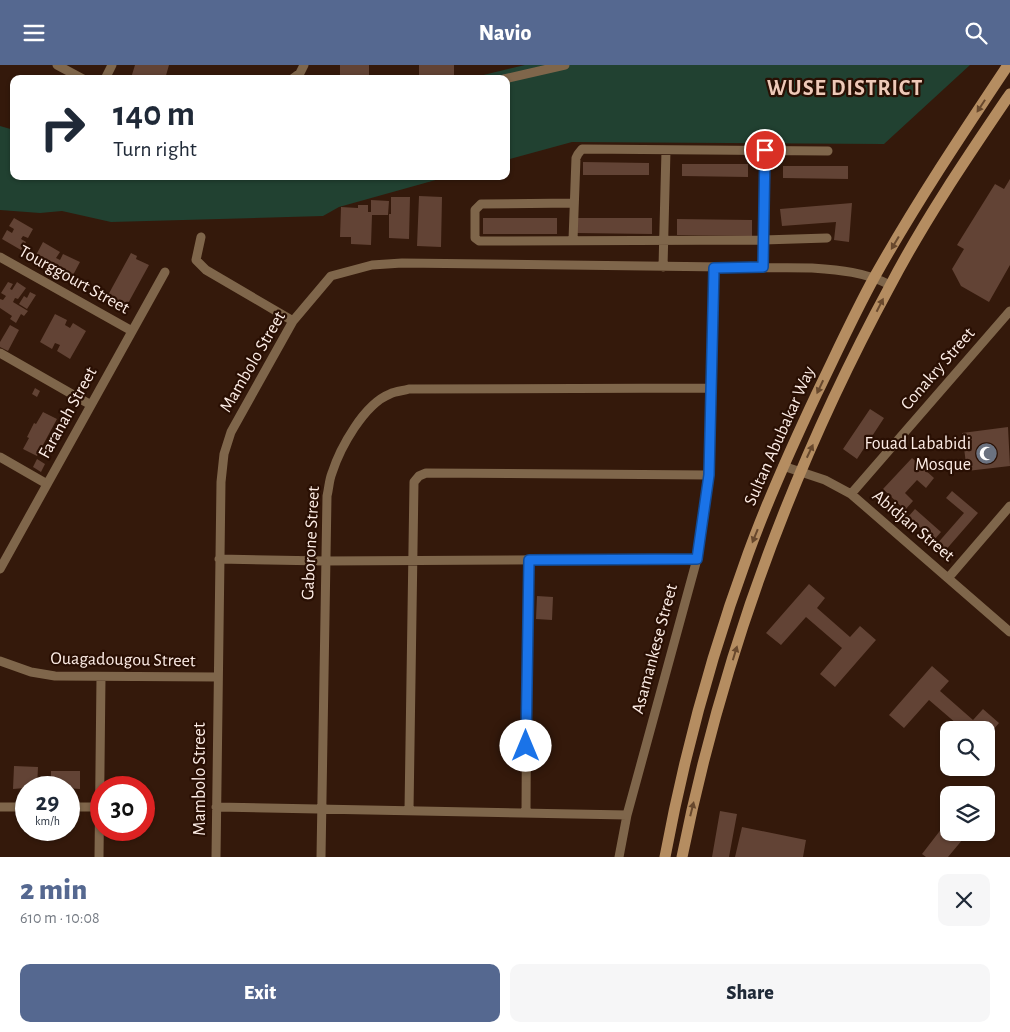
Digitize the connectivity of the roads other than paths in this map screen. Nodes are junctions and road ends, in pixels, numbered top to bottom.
1 (57, 65) edge
2 (565, 65) edge
3 (1008, 65) edge
4 (75, 75) edge
5 (510, 78) edge
6 (1010, 93) edge
7 (765, 150) junction
8 (666, 151) junction
9 (828, 151) dead end
10 (574, 203) junction
11 (201, 237) dead end
12 (827, 238) dead end
13 (573, 240) junction
14 (663, 240) junction
15 (763, 240) junction
16 (0, 257) edge
17 (663, 267) junction
18 (763, 267) junction
19 (714, 268) junction
20 (165, 272) dead end
21 (874, 277) junction
22 (890, 285) junction
23 (1010, 311) edge
24 (292, 321) junction
25 (132, 331) junction
26 (0, 353) edge
27 (711, 388) junction
28 (90, 405) junction
29 (0, 457) edge
30 (783, 466) junction
31 (800, 472) junction
32 (709, 475) junction
33 (47, 483) junction
34 (851, 494) junction
35 (1010, 506) edge
36 (2, 559) edge
37 (219, 559) junction
38 (697, 559) junction
39 (412, 560) junction
40 (529, 560) junction
41 (325, 561) junction
42 (0, 569) edge
43 (948, 577) junction
44 (1010, 632) edge
45 (0, 661) edge
46 (102, 677) junction
47 (217, 677) junction
48 (100, 776) edge
49 (0, 807) edge
50 (15, 807) edge
51 (216, 807) junction
52 (322, 809) junction
53 (409, 811) junction
54 (526, 813) junction
55 (627, 815) junction
56 (99, 841) edge
57 (99, 857) edge
58 (216, 857) edge
59 (321, 857) edge
60 (619, 857) edge
61 (665, 857) edge
62 (682, 857) edge

1 - 4 street
2 - 5 street
3 -> 21 main road, Sultan Abubakar Way
6 - 22 main road, Sultan Abubakar Way
7 - 8 street
7 - 9 street
7 - 15 street
8 - 10 street
8 - 14 street
10 - 13 street
10 - 13 street
11 - 24 street
12 - 15 street
13 - 14 street
14 - 15 street
14 - 17 street
15 - 18 street
16 - 25 street, Tourggourt Street
17 - 19 street, Mambolo Street
17 - 24 street, Mambolo Street
18 - 19 street, Mambolo Street
18 - 21 street, Mambolo Street
19 - 27 street, Asamankese Street
20 - 25 street, Faranah Street
21 - 22 street, Mambolo Street
21 -> 30 main road, Sultan Abubakar Way
31 -> 22 main road, Sultan Abubakar Way
23 - 34 street, Conakry Street
24 - 37 street, Mambolo Street
25 - 28 street, Faranah Street
26 - 28 street
27 - 32 street, Asamankese Street
27 - 41 street, Gaborone Street
28 - 33 street, Faranah Street
29 - 33 street
30 - 31 street, Abidjan Street
30 -> 61 main road, Sultan Abubakar Way
31 - 34 street, Abidjan Street
62 -> 31 main road, Sultan Abubakar Way
32 - 38 street, Asamankese Street
32 - 39 street
33 - 36 street, Faranah Street
34 - 43 street, Abidjan Street
35 - 43 street
36 - 42 street, Faranah Street
37 - 41 street
37 - 47 street, Mambolo Street
38 - 40 street
38 - 55 street, Asamankese Street
39 - 40 street
39 - 41 street
39 - 53 street
40 - 54 street
41 - 52 street, Gaborone Street
43 - 44 street, Abidjan Street
45 - 46 street, Ouagadougou Street
46 - 47 street, Ouagadougou Street
46 - 48 street
47 - 51 street, Mambolo Street
49 - 50 street
51 - 52 street
51 - 58 street, Mambolo Street
52 - 53 street
52 - 59 street, Gaborone Street
53 - 54 street
54 - 55 street
55 - 60 street, Asamankese Street
56 - 57 street

